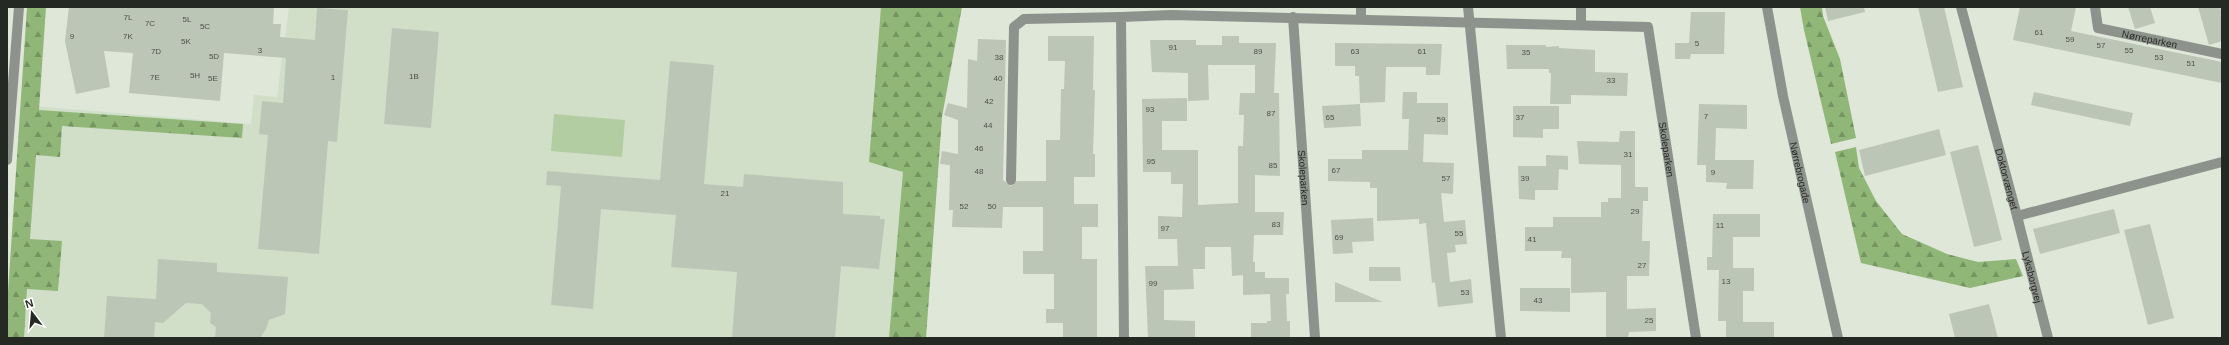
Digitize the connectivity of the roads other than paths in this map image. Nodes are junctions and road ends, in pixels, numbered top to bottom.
1 (19, 7) edge
2 (1361, 7) edge
3 (1468, 7) edge
4 (1581, 7) edge
5 (1766, 7) edge
6 (1961, 7) edge
7 (2095, 7) edge
8 (1171, 11) edge
9 (1267, 12) edge
10 (1120, 17) junction
11 (1293, 17) junction
12 (1361, 19) junction
13 (1469, 22) junction
14 (1581, 25) junction
15 (12, 40) edge
16 (2222, 54) edge
17 (7, 160) edge
18 (2222, 162) edge
19 (1011, 180) dead end
20 (2017, 216) junction
21 (1124, 338) edge
22 (1314, 338) edge
23 (1501, 338) edge
24 (1696, 338) edge
25 (1838, 338) edge
26 (2048, 338) edge

1 - 15 street
2 - 12 street
3 - 13 street
4 - 14 street
5 - 25 street, Nørrebrogade
6 - 20 street, Doktorvænget
7 - 16 street, Nørreparken
8 - 9 street, Skoleparken
8 - 10 street, Skoleparken
9 - 11 street, Skoleparken
10 - 19 street, Skoleparken
10 - 21 street
11 - 12 street, Skoleparken
11 - 22 street, Skoleparken
12 - 13 street, Skoleparken
13 - 14 street, Skoleparken
13 - 23 street
14 - 24 street, Skoleparken
15 - 17 street
18 - 20 street, Doktorvænget
20 - 26 street, Lyksborgvej

